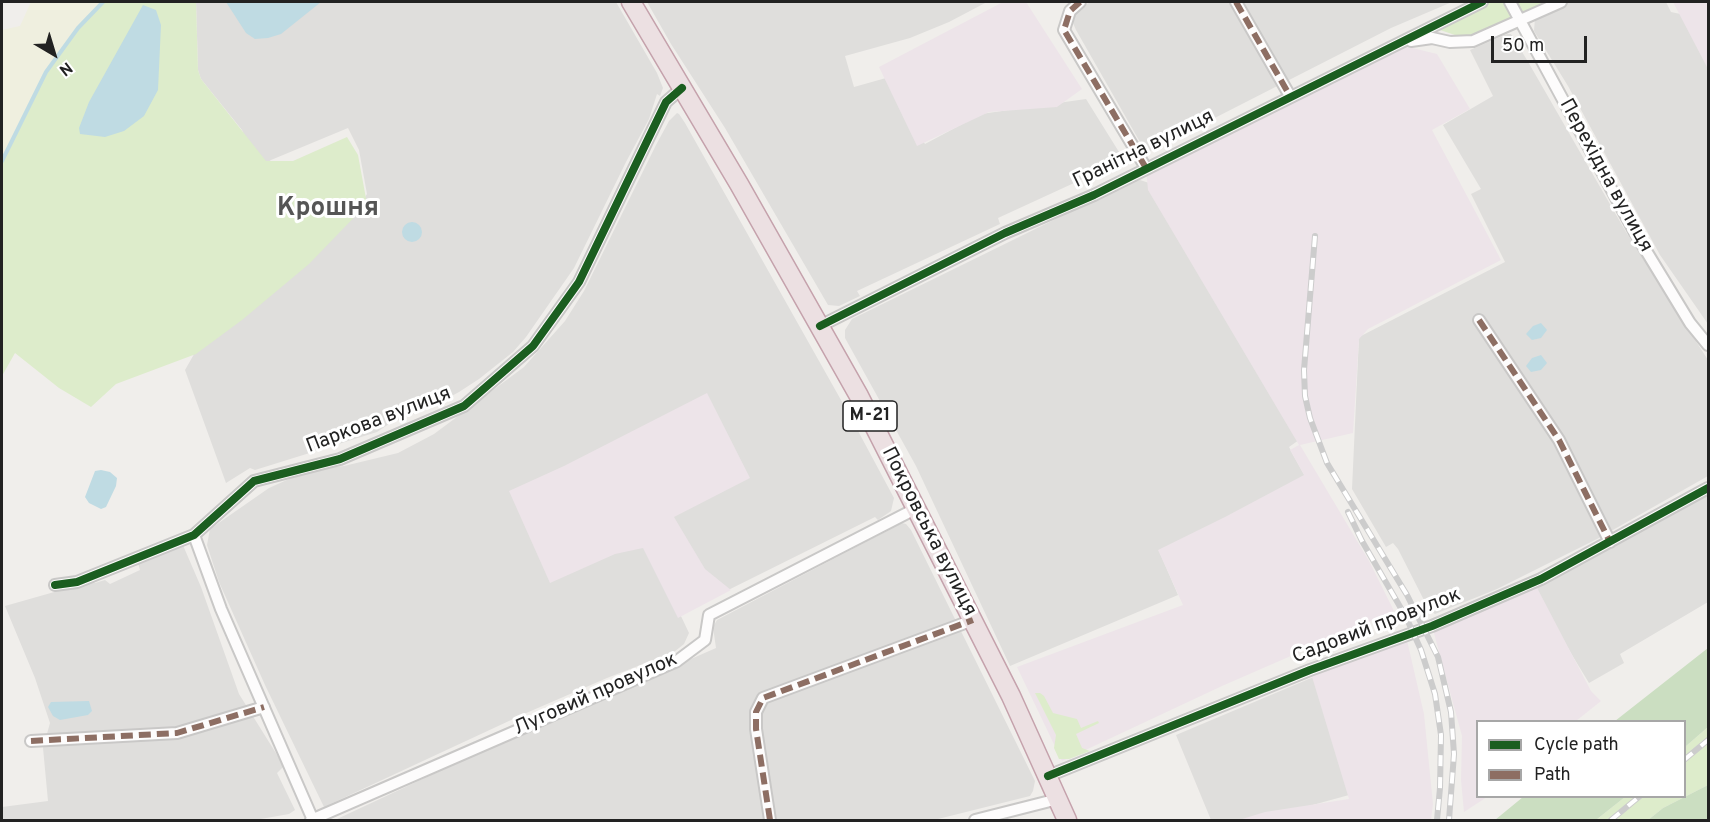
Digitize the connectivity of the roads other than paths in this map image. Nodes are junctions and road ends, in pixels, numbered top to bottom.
1 (631, 2) edge
2 (1080, 2) edge
3 (1236, 2) edge
4 (1482, 2) edge
5 (1510, 2) edge
6 (1561, 2) edge
7 (1519, 20) junction
8 (1396, 44) junction
9 (682, 88) junction
10 (1290, 96) junction
11 (1146, 168) junction
12 (1479, 320) dead end
13 (820, 326) junction
14 (1708, 345) edge
15 (1708, 488) edge
16 (917, 508) junction
17 (194, 535) junction
18 (1610, 542) junction
19 (55, 585) dead end
20 (973, 620) junction
21 (264, 707) junction
22 (31, 741) dead end
23 (1048, 776) junction
24 (1058, 800) junction
25 (313, 820) edge
26 (770, 820) edge
27 (975, 820) edge
28 (1067, 820) edge

1 - 9 highway, Покровська вулиця / М-21
2 - 11 street
3 - 10 street
4 - 8 street, Гранітна вулиця
5 - 7 street, Перехідна вулиця
6 - 7 street, Гранітна вулиця
7 - 8 street, Гранітна вулиця
7 - 14 street, Перехідна вулиця
8 - 10 street, Гранітна вулиця
9 - 13 highway, Покровська вулиця / М-21
9 - 17 street, Паркова вулиця
10 - 11 street, Гранітна вулиця
11 - 13 street, Гранітна вулиця
12 - 18 street
13 - 16 highway, Покровська вулиця / М-21
15 - 18 street, Садовий провулок
16 - 20 highway, Покровська вулиця / М-21
16 - 25 street, Луговий провулок
17 - 19 street, Паркова вулиця
17 - 21 street
18 - 23 street, Садовий провулок
20 - 23 highway, Покровська вулиця / М-21
20 - 26 street
21 - 22 street
21 - 25 street
23 - 24 highway, Покровська вулиця / М-21
24 - 27 street
24 - 28 highway, Покровська вулиця / М-21

